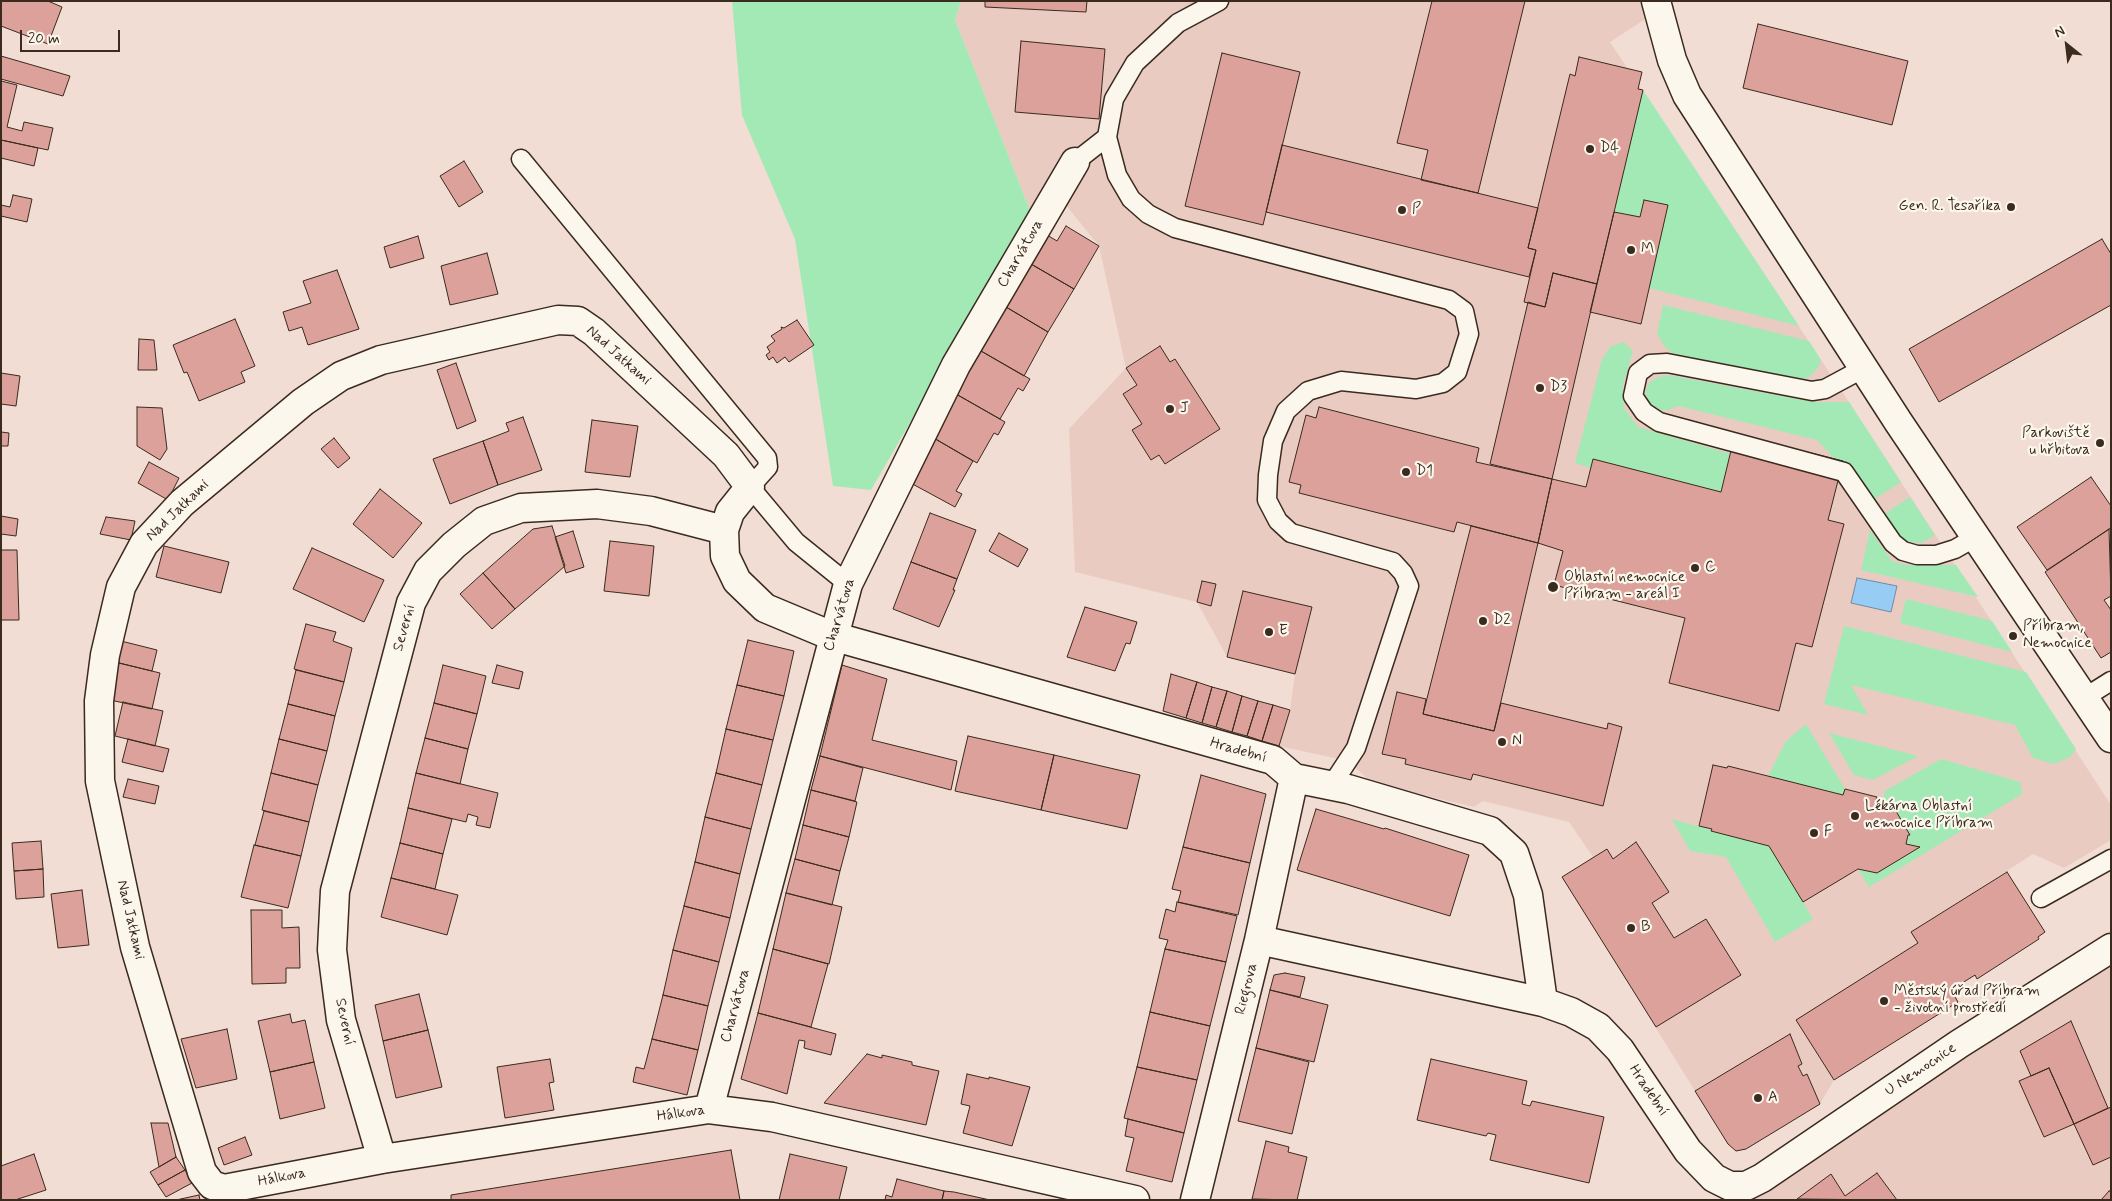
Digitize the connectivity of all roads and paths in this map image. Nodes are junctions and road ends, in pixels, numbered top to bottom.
1 (1219, 1) edge
2 (1656, 1) edge
3 (1106, 137) junction
4 (521, 160) dead end
5 (1075, 162) joint
6 (1864, 368) junction
7 (750, 486) junction
8 (724, 530) junction
9 (1976, 537) junction
10 (848, 584) junction
11 (832, 636) junction
12 (2111, 681) edge
13 (2084, 698) junction
14 (2111, 738) edge
15 (1294, 778) junction
16 (1331, 786) junction
17 (2111, 860) edge
18 (2041, 898) dead end
19 (1260, 940) junction
20 (2111, 948) edge
21 (1543, 1002) junction
22 (710, 1109) junction
23 (382, 1159) junction
24 (224, 1189) joint
25 (1730, 1193) edge
26 (1135, 1200) edge
27 (1195, 1200) edge

1 - 3 lane
2 - 6 street
3 - 5 lane
3 - 16 lane
4 - 7 lane
5 - 10 street, Charvátova
6 - 9 street
6 - 9 lane
7 - 8 street
7 - 10 lane
7 - 24 street, Nad Jatkami
8 - 11 street
8 - 23 street, Severní
9 - 13 street
10 - 11 street, Charvátova
11 - 15 street, Hradební
11 - 22 street, Charvátova
12 - 13 lane
13 - 14 street
15 - 16 street, Hradební
15 - 19 street, Riegrova
16 - 21 street, Hradební
17 - 18 lane
19 - 21 street, Hradební
19 - 27 street, Riegrova
20 - 25 street, U Nemocnice
21 - 25 street, Hradební
22 - 23 street, Hálkova
22 - 26 street, Hálkova
23 - 24 street, Hálkova

